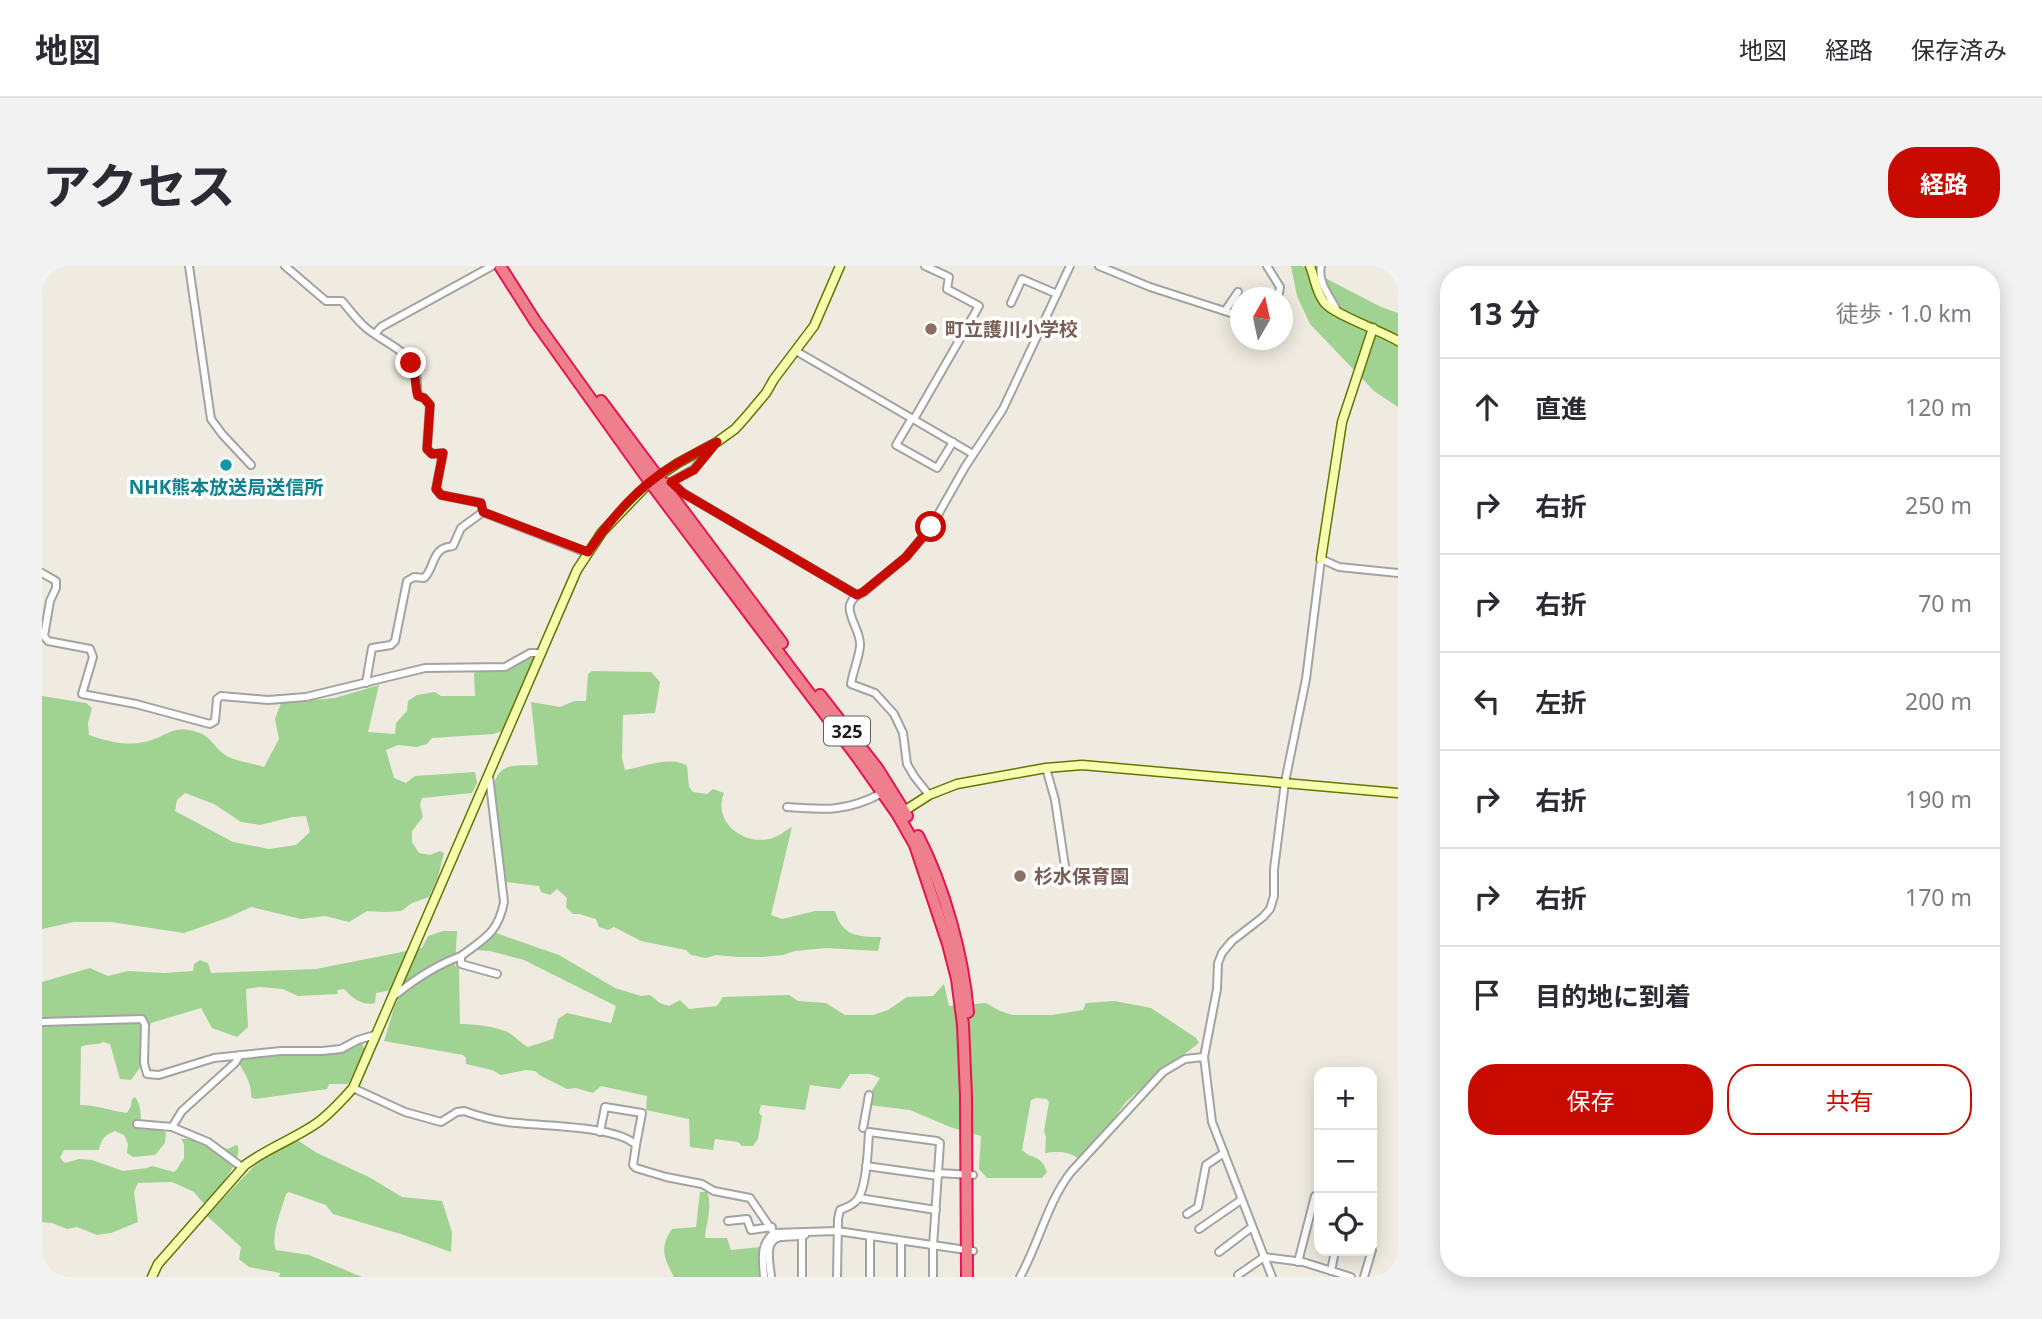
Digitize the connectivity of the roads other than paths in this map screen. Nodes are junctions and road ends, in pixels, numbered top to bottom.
1 (189, 266) edge
2 (285, 266) edge
3 (492, 266) edge
4 (500, 266) edge
5 (508, 266) edge
6 (839, 266) edge
7 (925, 266) edge
8 (1070, 266) edge
9 (1099, 266) edge
10 (1267, 266) edge
11 (1310, 266) edge
12 (1321, 266) edge
13 (941, 269) edge
14 (1280, 287) edge
15 (1057, 294) junction
16 (1011, 303) dead end
17 (1230, 304) edge
18 (1225, 311) junction
19 (1339, 312) junction
20 (1230, 313) edge
21 (1373, 328) junction
22 (375, 334) junction
23 (1398, 341) edge
24 (796, 351) junction
25 (913, 419) junction
26 (717, 442) junction
27 (953, 442) junction
28 (973, 454) junction
29 (251, 466) dead end
30 (660, 480) junction
31 (483, 512) junction
32 (588, 552) junction
33 (1321, 559) junction
34 (42, 573) edge
35 (1398, 573) edge
36 (857, 595) junction
37 (541, 653) junction
38 (366, 683) junction
39 (1046, 768) junction
40 (489, 776) junction
41 (1285, 782) junction
42 (882, 793) junction
43 (1398, 793) edge
44 (929, 795) junction
45 (787, 807) dead end
46 (901, 813) junction
47 (1066, 873) dead end
48 (461, 956) junction
49 (497, 974) dead end
50 (391, 997) junction
51 (42, 1022) edge
52 (375, 1035) junction
53 (240, 1055) junction
54 (1204, 1057) junction
55 (353, 1088) junction
56 (869, 1095) dead end
57 (137, 1124) dead end
58 (172, 1126) junction
59 (863, 1128) junction
60 (600, 1132) junction
61 (636, 1145) junction
62 (1224, 1153) junction
63 (866, 1166) junction
64 (243, 1168) junction
65 (938, 1175) junction
66 (970, 1175) junction
67 (859, 1198) junction
68 (1241, 1200) junction
69 (1314, 1200) edge
70 (936, 1210) junction
71 (1187, 1214) dead end
72 (728, 1222) dead end
73 (1252, 1227) junction
74 (1199, 1229) dead end
75 (773, 1230) junction
76 (837, 1231) junction
77 (811, 1232) junction
78 (802, 1236) junction
79 (870, 1237) junction
80 (901, 1241) junction
81 (933, 1246) junction
82 (970, 1251) junction
83 (1219, 1252) dead end
84 (1264, 1256) junction
85 (1334, 1256) edge
86 (1370, 1256) edge
87 (1298, 1262) junction
88 (1331, 1271) junction
89 (1238, 1275) dead end
90 (152, 1277) edge
91 (764, 1277) edge
92 (771, 1277) edge
93 (802, 1277) edge
94 (837, 1277) edge
95 (870, 1277) edge
96 (901, 1277) edge
97 (933, 1277) edge
98 (968, 1277) edge
99 (973, 1277) edge
100 (1020, 1277) edge
101 (1272, 1277) edge
102 (1351, 1277) edge
103 (1364, 1277) edge

1 - 29 street
2 - 22 street
3 - 22 street
4 - 30 highway, 325
5 - 30 highway, 325
6 - 24 street
7 - 13 street
8 - 15 street
9 - 18 street
10 - 14 street
11 - 19 street
12 - 19 street
13 - 25 street
15 - 16 street
15 - 28 street
17 - 18 street
18 - 20 street
19 - 21 street
21 - 23 street
21 - 33 street
22 - 31 street
24 - 25 street
24 - 26 street
25 - 27 street
25 - 27 street
26 - 30 street
26 - 30 street
27 - 28 street
28 - 36 street
30 - 32 street
30 - 36 street
30 - 42 highway, 325
30 - 46 highway, 325
31 - 32 street
31 - 38 street
32 - 37 street
33 - 35 street
33 - 41 street
34 - 38 street
36 - 44 street
37 - 38 street
37 - 40 street
39 - 41 street
39 - 44 street
39 - 47 street
40 - 48 street
40 - 50 street
41 - 43 street
41 - 54 street
42 - 45 street
42 - 46 highway, 325
44 - 46 street
46 - 66 highway, 325
48 - 49 street
48 - 50 street
50 - 52 street
51 - 53 street
52 - 53 street
52 - 55 street
53 - 58 street
54 - 62 street
54 - 100 street
55 - 60 street
55 - 64 street
56 - 59 street
57 - 58 street
58 - 64 street
59 - 63 street
59 - 65 street
60 - 61 street
60 - 61 street
61 - 75 street
62 - 68 street
62 - 71 street
63 - 65 street
63 - 67 street
64 - 90 street
65 - 66 street
65 - 70 street
66 - 82 highway, 325
67 - 70 street
67 - 76 street
68 - 73 street
68 - 74 street
69 - 87 street
70 - 81 street
72 - 75 street
73 - 83 street
73 - 84 street
75 - 77 street
75 - 91 street
76 - 77 street
76 - 79 street
76 - 94 street
77 - 78 street
78 - 92 street
78 - 93 street
79 - 80 street
79 - 95 street
80 - 81 street
80 - 96 street
81 - 82 street
81 - 97 street
82 - 98 highway, 325
82 - 99 highway, 325
84 - 87 street
84 - 89 street
84 - 101 street
85 - 88 street
86 - 103 street
87 - 88 street
88 - 102 street

